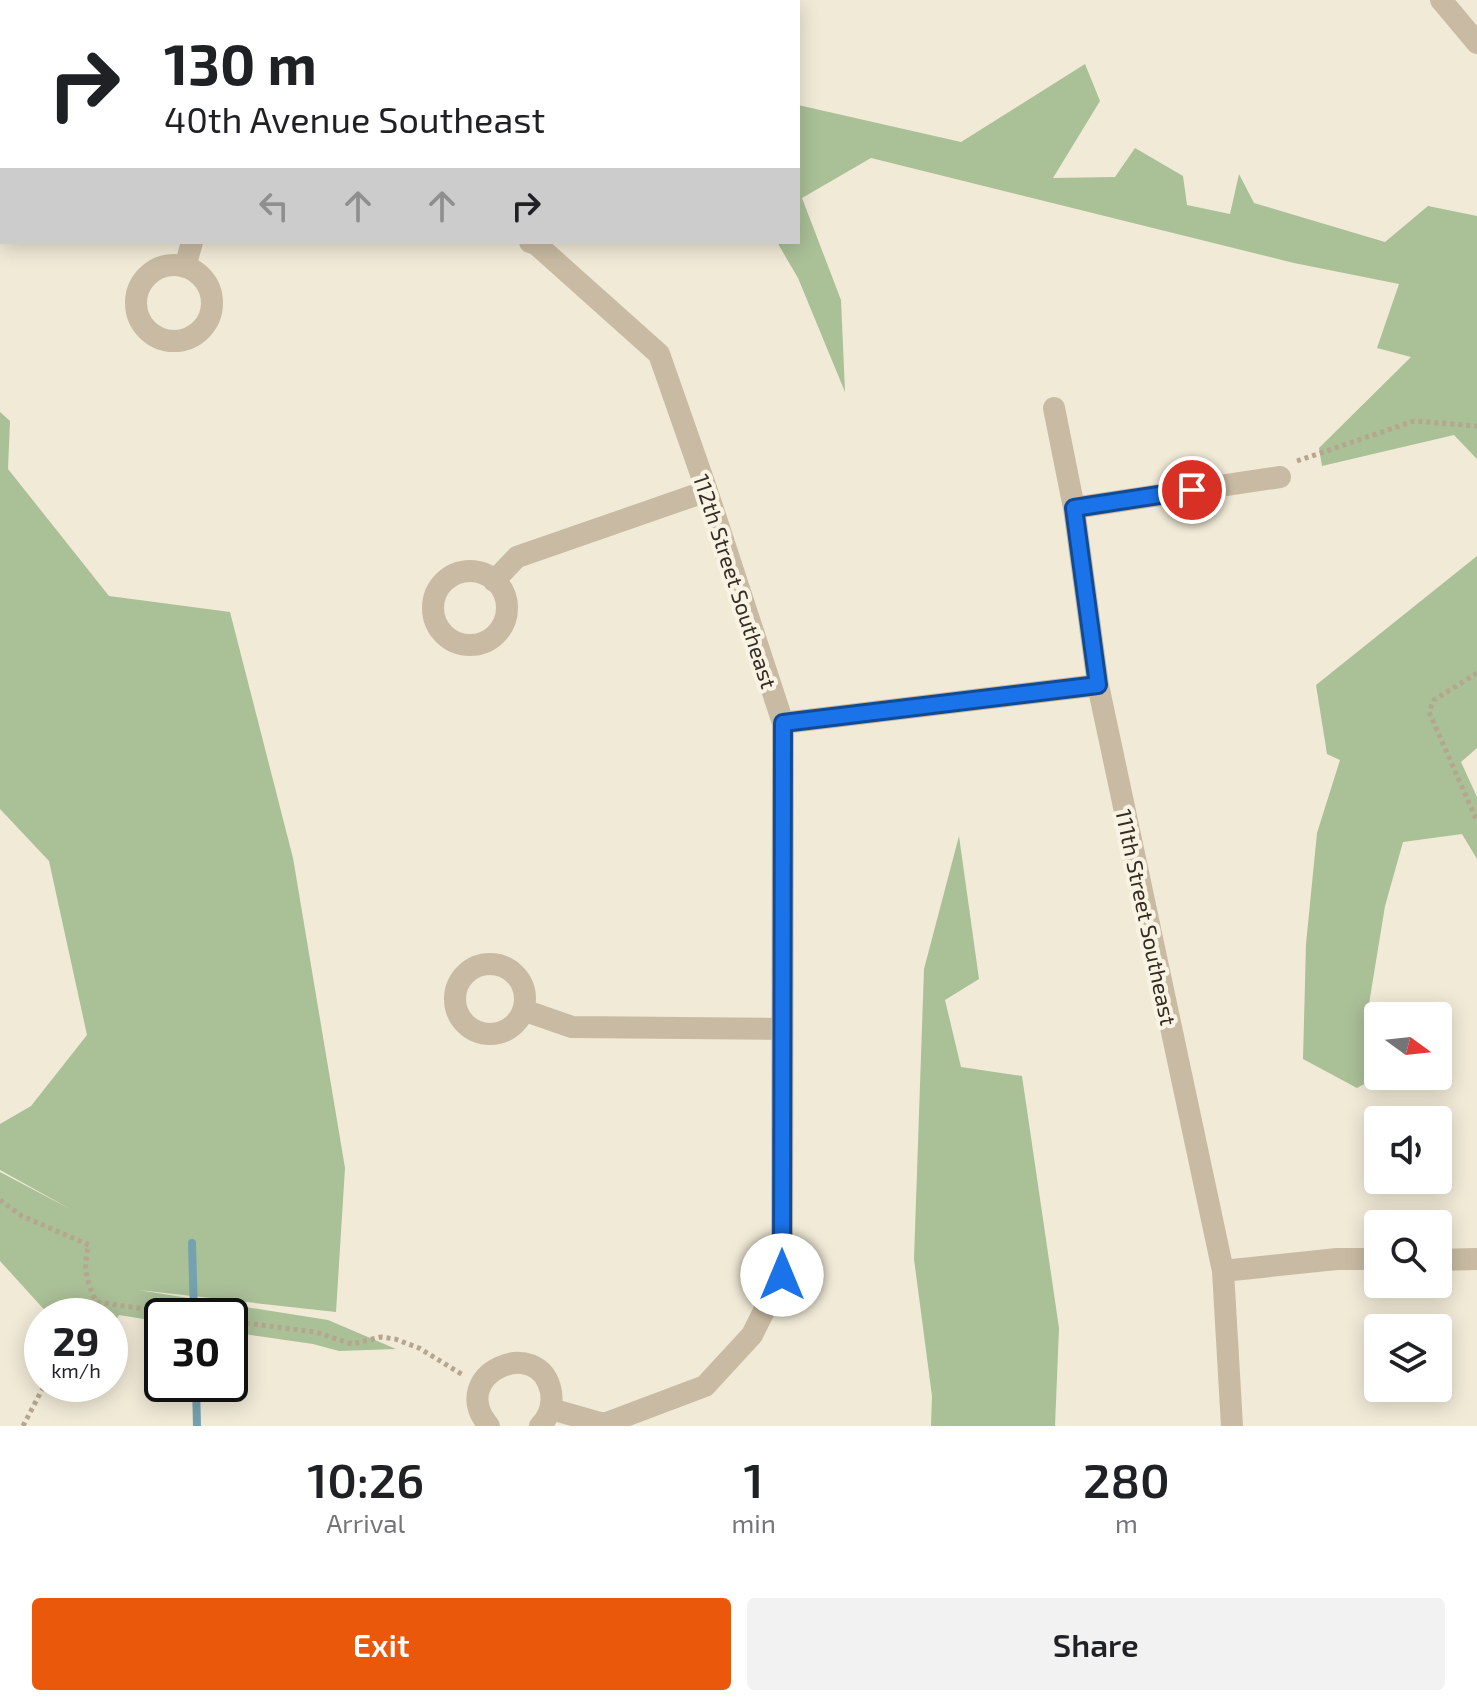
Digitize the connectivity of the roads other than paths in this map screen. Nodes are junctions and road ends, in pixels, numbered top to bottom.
1 (1441, 0) edge
2 (1477, 43) edge
3 (191, 244) edge
4 (534, 244) edge
5 (185, 267) dead end
6 (1054, 408) dead end
7 (1280, 477) road end
8 (707, 491) junction
9 (1074, 508) junction
10 (494, 581) dead end
11 (1098, 685) junction
12 (783, 723) junction
13 (523, 1010) dead end
14 (782, 1029) junction
15 (1364, 1259) edge
16 (1477, 1259) edge
17 (1452, 1260) edge
18 (1223, 1271) junction
19 (545, 1417) edge
20 (489, 1426) edge
21 (1232, 1426) edge

1 - 2 street
3 - 5 street
4 - 8 street, 112th Street Southeast
6 - 9 street, 111th Street Southeast
7 - 9 street
8 - 10 street
8 - 12 street, 112th Street Southeast
9 - 11 street, 111th Street Southeast
11 - 12 street
11 - 18 street, 111th Street Southeast
12 - 14 street, 112th Street Southeast
13 - 14 street
14 - 19 street, 112th Street Southeast
15 - 18 street
16 - 17 street
18 - 21 street, 111th Street Southeast
19 - 20 street

